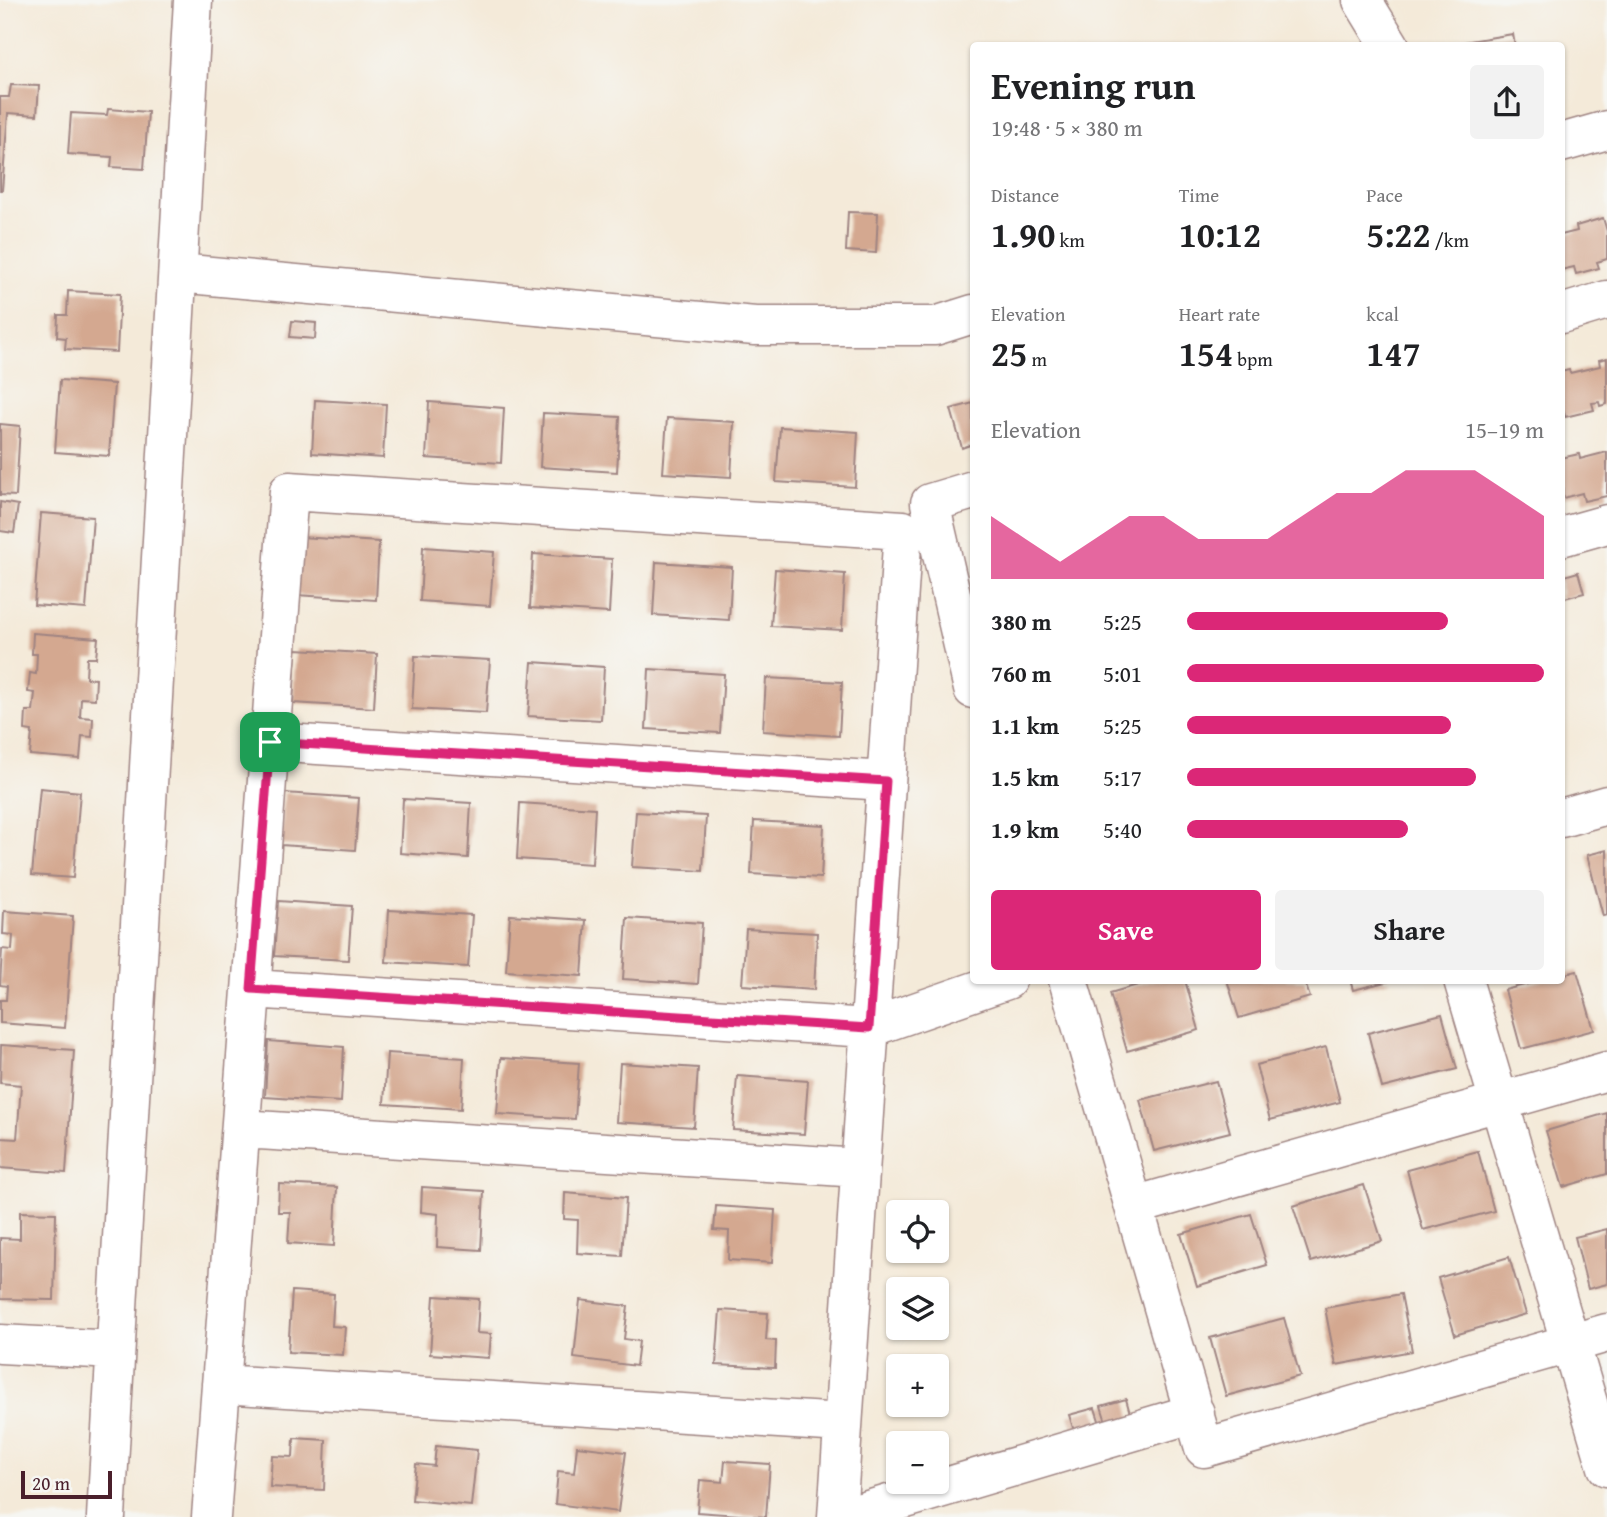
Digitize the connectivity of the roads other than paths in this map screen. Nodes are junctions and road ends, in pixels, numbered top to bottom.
1 (193, 0) edge
2 (1362, 0) edge
3 (1388, 42) edge
4 (1607, 130) edge
5 (1565, 142) edge
6 (178, 273) junction
7 (1607, 300) edge
8 (1565, 313) edge
9 (970, 315) edge
10 (970, 491) edge
11 (930, 503) junction
12 (1607, 524) edge
13 (903, 530) junction
14 (1565, 536) edge
15 (970, 676) edge
16 (270, 742) junction
17 (886, 781) junction
18 (1607, 805) edge
19 (1565, 817) edge
20 (996, 984) edge
21 (1069, 984) edge
22 (1464, 984) edge
23 (251, 989) junction
24 (869, 1028) junction
25 (1607, 1071) edge
26 (1499, 1102) junction
27 (241, 1129) junction
28 (860, 1168) junction
29 (1134, 1206) junction
30 (1607, 1333) edge
31 (1570, 1343) junction
32 (0, 1344) edge
33 (115, 1350) junction
34 (221, 1384) junction
35 (1195, 1413) junction
36 (843, 1423) junction
37 (1607, 1467) edge
38 (106, 1517) edge
39 (211, 1517) edge
40 (836, 1517) edge
41 (845, 1517) edge

1 - 6 street
2 - 3 street
4 - 5 street
6 - 9 street
6 - 33 street
7 - 8 street
10 - 11 street
11 - 13 street
11 - 15 street
12 - 14 street
13 - 16 street
13 - 17 street
16 - 17 street
16 - 23 street
17 - 24 street
18 - 19 street
20 - 24 street
21 - 29 street
22 - 26 street
23 - 24 street
23 - 27 street
24 - 28 street
25 - 26 street
26 - 29 street
26 - 31 street
27 - 28 street
27 - 34 street
28 - 36 street
29 - 35 street
30 - 31 street
31 - 35 street
31 - 37 street
32 - 33 street
33 - 38 street
34 - 36 street
34 - 39 street
35 - 41 street
36 - 40 street

